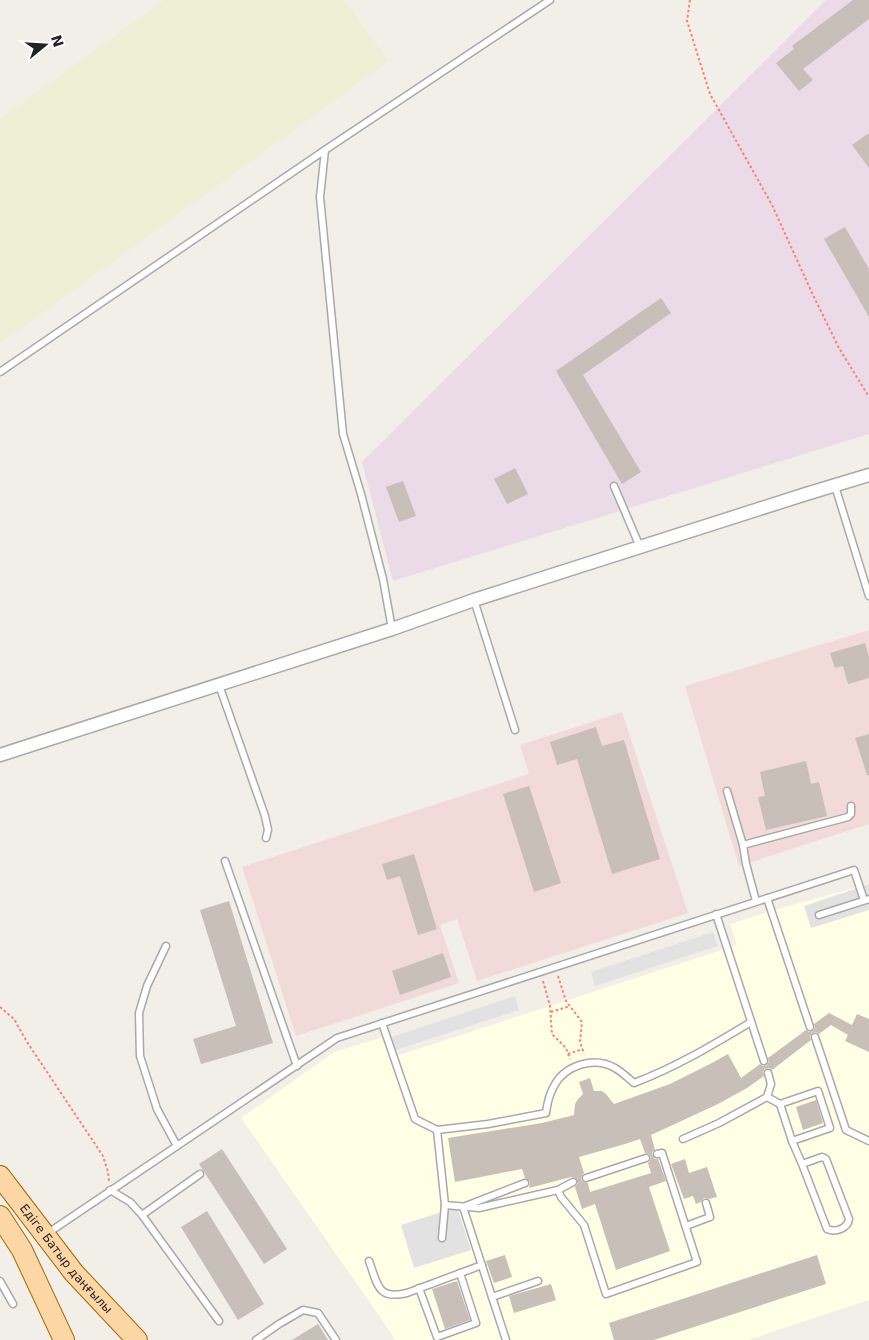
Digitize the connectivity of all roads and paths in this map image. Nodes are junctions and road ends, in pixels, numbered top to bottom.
1 (550, 0) edge
2 (690, 0) edge
3 (325, 150) junction
4 (0, 372) edge
5 (869, 397) edge
6 (869, 475) edge
7 (614, 486) dead end
8 (835, 486) junction
9 (640, 547) junction
10 (869, 596) edge
11 (474, 600) junction
12 (392, 628) junction
13 (218, 685) junction
14 (515, 730) dead end
15 (0, 756) edge
16 (727, 791) dead end
17 (852, 806) dead end
18 (266, 838) dead end
19 (743, 845) junction
20 (225, 860) dead end
21 (767, 898) junction
22 (866, 899) edge
23 (756, 901) junction
24 (716, 914) junction
25 (819, 915) dead end
26 (166, 946) dead end
27 (555, 967) junction
28 (540, 972) junction
29 (570, 1006) junction
30 (0, 1007) edge
31 (551, 1012) junction
32 (751, 1022) junction
33 (382, 1024) junction
34 (810, 1027) dead end
35 (815, 1037) dead end
36 (583, 1050) junction
37 (568, 1054) junction
38 (764, 1061) dead end
39 (587, 1063) junction
40 (297, 1066) junction
41 (573, 1068) junction
42 (768, 1073) dead end
43 (767, 1097) junction
44 (780, 1104) junction
45 (437, 1130) junction
46 (683, 1139) dead end
47 (792, 1140) junction
48 (869, 1141) edge
49 (177, 1146) junction
50 (656, 1154) dead end
51 (646, 1158) dead end
52 (802, 1164) junction
53 (200, 1174) dead end
54 (0, 1176) edge
55 (586, 1178) dead end
56 (573, 1182) dead end
57 (525, 1183) dead end
58 (110, 1190) junction
59 (558, 1190) junction
60 (706, 1203) dead end
61 (445, 1205) junction
62 (463, 1207) junction
63 (142, 1215) junction
64 (0, 1216) edge
65 (686, 1226) junction
66 (44, 1235) junction
67 (442, 1238) dead end
68 (369, 1262) dead end
69 (482, 1265) junction
70 (460, 1273) junction
71 (0, 1281) edge
72 (538, 1281) dead end
73 (419, 1288) junction
74 (492, 1297) junction
75 (13, 1304) dead end
76 (219, 1321) dead end
77 (64, 1340) edge
78 (137, 1340) edge
79 (256, 1340) edge
80 (336, 1340) edge
81 (506, 1340) edge

1 - 3 lane
2 - 5 path
3 - 4 lane
3 - 12 lane
6 - 8 street
7 - 9 lane
8 - 9 street
8 - 10 lane
9 - 11 street
11 - 12 street
11 - 14 lane
12 - 13 street
13 - 15 street
13 - 18 lane
16 - 19 lane
17 - 19 lane
19 - 23 lane
20 - 40 lane
21 - 22 lane
21 - 23 lane
21 - 34 lane
22 - 25 lane
23 - 24 lane
24 - 27 lane
24 - 32 lane
26 - 49 lane
27 - 28 lane
27 - 29 path
28 - 31 path
28 - 33 lane
29 - 31 path
29 - 36 path
30 - 58 path
31 - 37 path
32 - 38 lane
32 - 39 lane
33 - 40 lane
33 - 45 lane
35 - 48 lane
36 - 37 path
36 - 39 path
37 - 41 path
39 - 41 lane
40 - 49 lane
41 - 45 lane
42 - 43 lane
43 - 44 lane
43 - 46 lane
44 - 47 lane
44 - 47 lane
45 - 61 lane
47 - 52 lane
49 - 58 lane
50 - 65 lane
51 - 55 lane
52 - 52 lane
53 - 63 lane
54 - 66 main road, Едіге Батыр даңғылы
56 - 59 lane
57 - 62 lane
58 - 63 lane
58 - 66 lane
59 - 62 lane
59 - 65 lane
60 - 65 lane
61 - 62 lane
61 - 67 lane
62 - 69 lane
63 - 76 lane
64 - 77 main road, Едіге Батыр даңғылы
66 - 78 main road, Едіге Батыр даңғылы
68 - 73 lane
69 - 70 lane
69 - 74 lane
70 - 73 lane
70 - 73 lane
71 - 75 lane
72 - 74 lane
74 - 81 lane
79 - 80 lane

